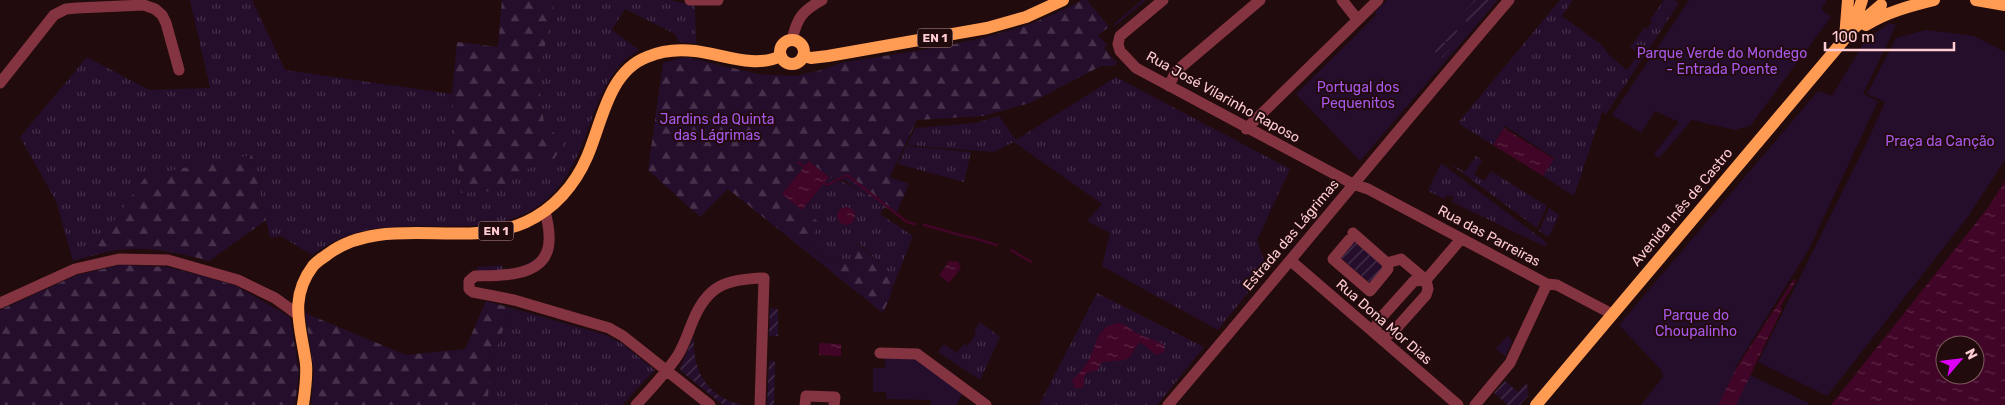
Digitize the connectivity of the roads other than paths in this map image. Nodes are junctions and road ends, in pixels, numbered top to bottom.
1 (690, 0) edge
2 (718, 0) edge
3 (822, 0) edge
4 (1063, 0) edge
5 (1163, 0) edge
6 (1250, 0) edge
7 (1260, 0) edge
8 (1342, 0) edge
9 (1378, 0) edge
10 (1509, 0) edge
11 (1848, 0) edge
12 (1862, 0) edge
13 (1934, 0) edge
14 (1976, 0) edge
15 (1884, 2) edge
16 (2005, 4) edge
17 (1357, 19) junction
18 (1849, 34) junction
19 (792, 40) junction
20 (781, 56) junction
21 (803, 56) junction
22 (180, 70) dead end
23 (1175, 73) junction
24 (0, 83) edge
25 (1169, 86) junction
26 (1246, 129) junction
27 (1353, 184) junction
28 (545, 211) junction
29 (1461, 239) junction
30 (1290, 261) junction
31 (1388, 263) junction
32 (1426, 280) junction
33 (1546, 284) junction
34 (298, 295) junction
35 (275, 298) junction
36 (0, 303) edge
37 (297, 314) junction
38 (1612, 314) junction
39 (1377, 335) junction
40 (880, 353) dead end
41 (666, 371) junction
42 (303, 405) edge
43 (636, 405) edge
44 (710, 405) edge
45 (760, 405) edge
46 (805, 405) edge
47 (834, 405) edge
48 (986, 405) edge
49 (1168, 405) edge
50 (1458, 405) edge
51 (1475, 405) edge
52 (1536, 405) edge

1 - 2 street
3 - 19 street
4 - 21 main road, EN 1
5 - 25 street, Rua José Vilarinho Raposo
6 - 23 street
7 - 23 street
8 - 17 street
9 - 17 street
10 - 27 street, Estrada das Lágrimas
11 - 18 main road
12 - 15 main road
12 - 18 main road, Avenida Inês de Castro
13 - 18 main road
14 - 16 main road
15 - 18 main road, Avenida Inês de Castro
17 - 26 street
18 - 38 main road, Avenida Inês de Castro
19 - 20 main road
19 - 21 main road
20 - 21 main road, EN 1
20 - 28 main road, EN 1
22 - 24 street
23 - 25 street
25 - 26 street, Rua José Vilarinho Raposo
26 - 27 street, Rua José Vilarinho Raposo
27 - 29 street, Rua das Parreiras
27 - 30 street, Estrada das Lágrimas
28 - 34 main road, EN 1
28 - 41 street
29 - 32 street
29 - 33 street, Rua das Parreiras
30 - 39 street, Rua Dona Mor Dias
30 - 49 street, Estrada das Lágrimas
31 - 31 street
31 - 32 street
32 - 39 street
32 - 39 street
33 - 38 street, Rua das Parreiras
33 - 51 street
34 - 35 street
34 - 37 main road, EN 1
35 - 36 street
35 - 37 street
37 - 42 main road, EN 1
38 - 52 main road, Avenida Inês de Castro
39 - 50 street, Rua Dona Mor Dias
40 - 48 street
41 - 43 street
41 - 44 street
41 - 45 street
46 - 47 street

